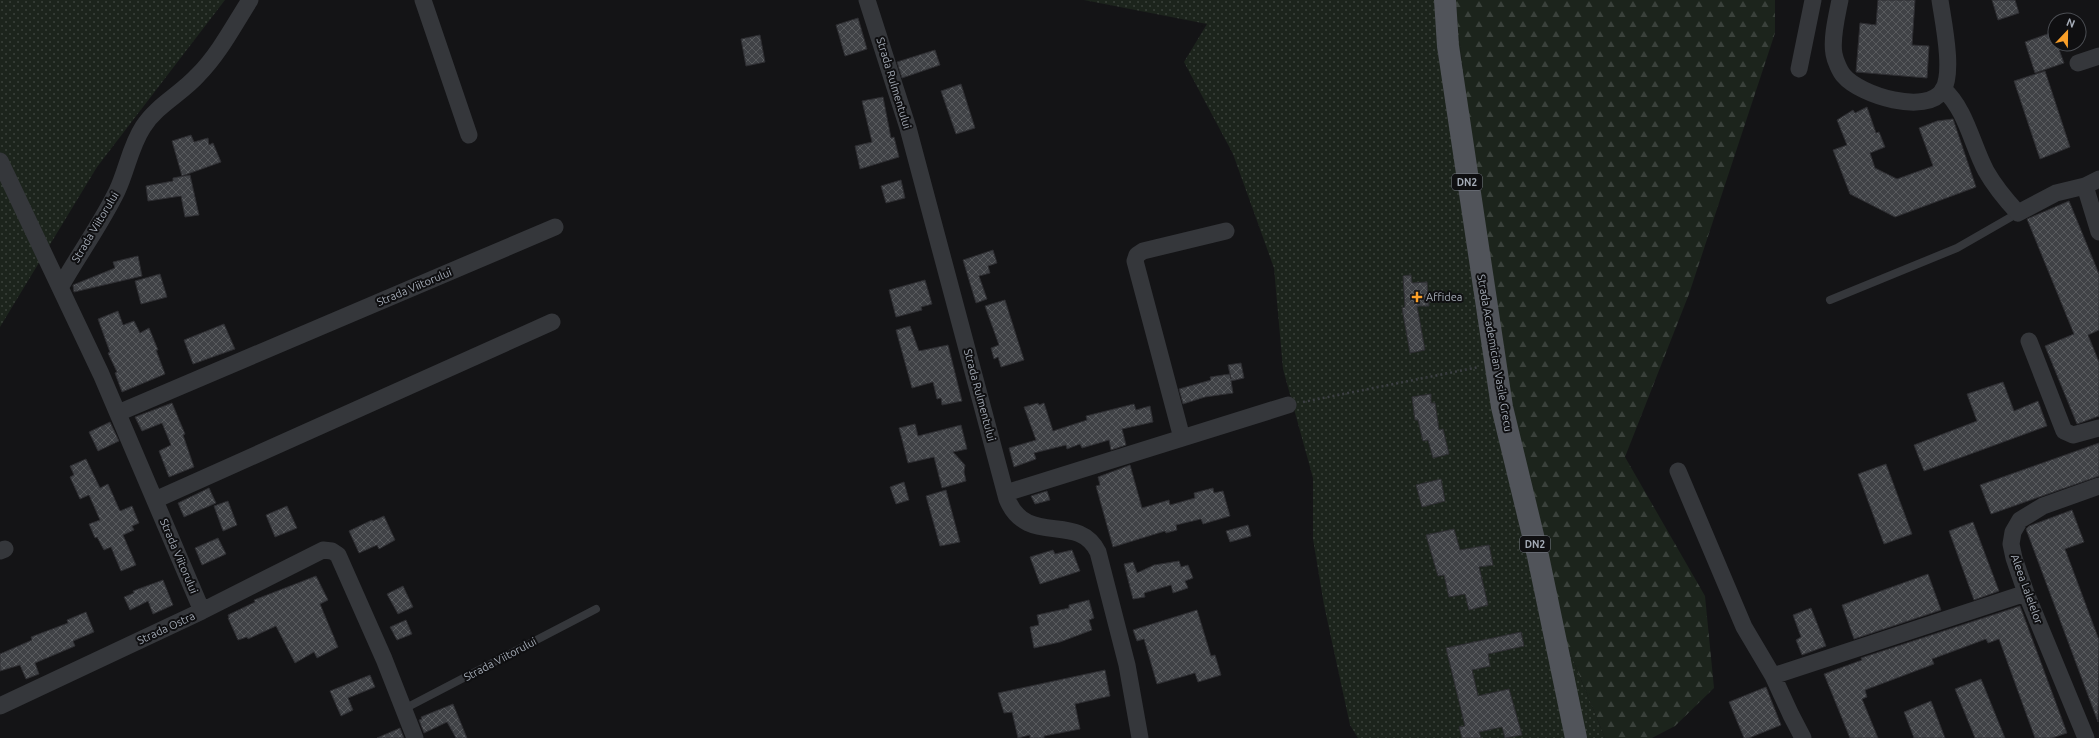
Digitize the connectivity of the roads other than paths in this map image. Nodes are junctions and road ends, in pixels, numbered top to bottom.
1 (250, 0) edge
2 (423, 0) edge
3 (867, 0) edge
4 (1445, 0) edge
5 (1813, 0) edge
6 (1840, 0) edge
7 (1940, 0) edge
8 (2099, 56) edge
9 (2078, 63) dead end
10 (1798, 69) dead end
11 (1944, 89) junction
12 (469, 135) dead end
13 (0, 161) edge
14 (2092, 183) edge
15 (2018, 213) junction
16 (555, 227) dead end
17 (1226, 231) dead end
18 (2099, 232) edge
19 (60, 286) junction
20 (1830, 300) dead end
21 (552, 322) dead end
22 (2029, 341) dead end
23 (1288, 405) road end
24 (118, 413) junction
25 (2099, 428) edge
26 (1182, 438) junction
27 (1678, 471) dead end
28 (2099, 486) edge
29 (1006, 493) junction
30 (155, 500) junction
31 (2026, 593) junction
32 (596, 609) dead end
33 (202, 611) junction
34 (1773, 676) junction
35 (0, 706) edge
36 (404, 709) junction
37 (1577, 734) edge
38 (2099, 735) edge
39 (415, 738) edge
40 (1140, 738) edge
41 (1803, 738) edge
42 (2086, 738) edge
43 (2092, 738) edge

1 - 19 street, Strada Viitorului
2 - 12 street
3 - 29 street, Strada Rulmentului
4 - 37 main road, Strada Academician Vasile Grecu / DN2
5 - 10 street
6 - 11 street
7 - 11 street
8 - 9 street
11 - 15 street
13 - 19 street
14 - 15 street
14 - 18 street
15 - 20 lane
16 - 24 street, Strada Viitorului
17 - 26 street
19 - 24 street, Strada Viitorului
21 - 30 street
22 - 25 street
23 - 26 street
24 - 30 street, Strada Viitorului
26 - 29 street
27 - 34 street
28 - 31 street, Aleea Lalelelor
29 - 40 street, Strada Rulmentului
30 - 33 street, Strada Viitorului
31 - 34 street
31 - 42 street, Aleea Lalelelor
32 - 36 lane, Strada Viitorului
33 - 35 street, Strada Ostra
33 - 36 street, Strada Ostra
34 - 41 street
36 - 39 street
38 - 43 street

